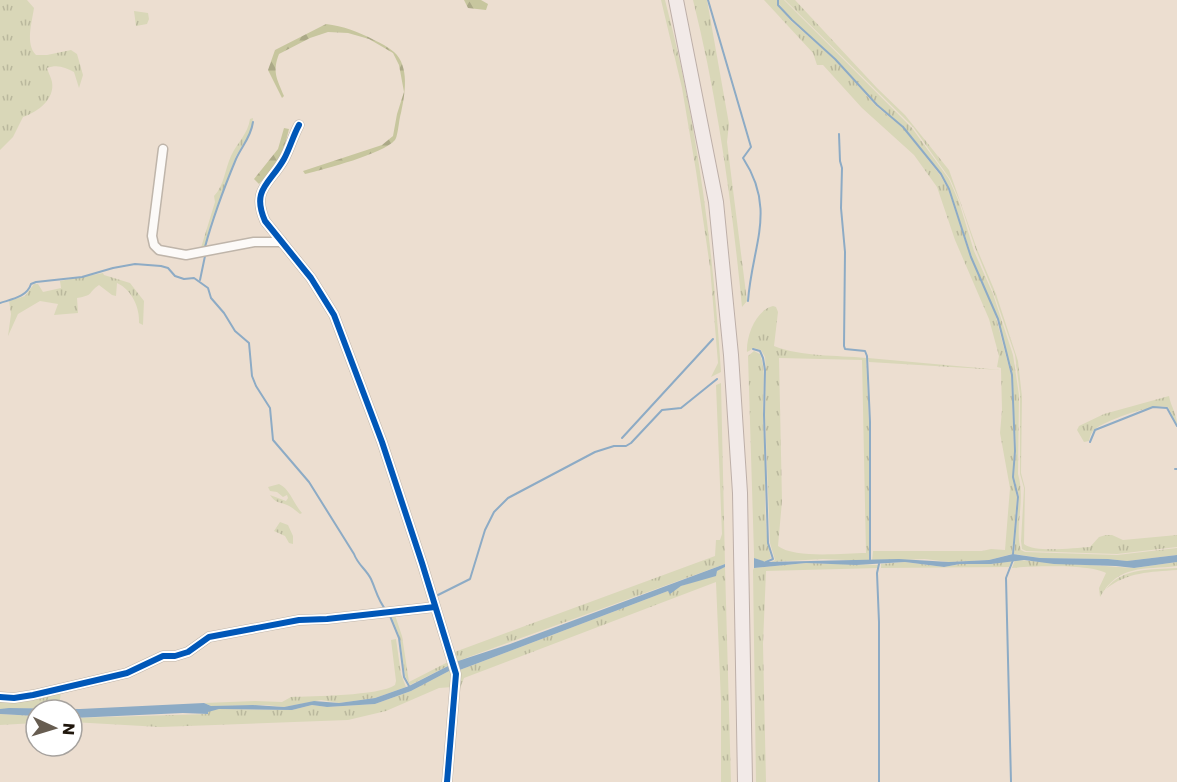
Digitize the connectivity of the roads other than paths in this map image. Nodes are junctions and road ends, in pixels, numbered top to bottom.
1 (676, 0) edge
2 (299, 125) dead end
3 (163, 149) dead end
4 (282, 242) junction
5 (435, 607) junction
6 (0, 698) edge
7 (447, 782) edge
8 (745, 782) edge

1 - 8 highway
2 - 4 street
3 - 4 street
4 - 5 street
5 - 6 street
5 - 7 street

